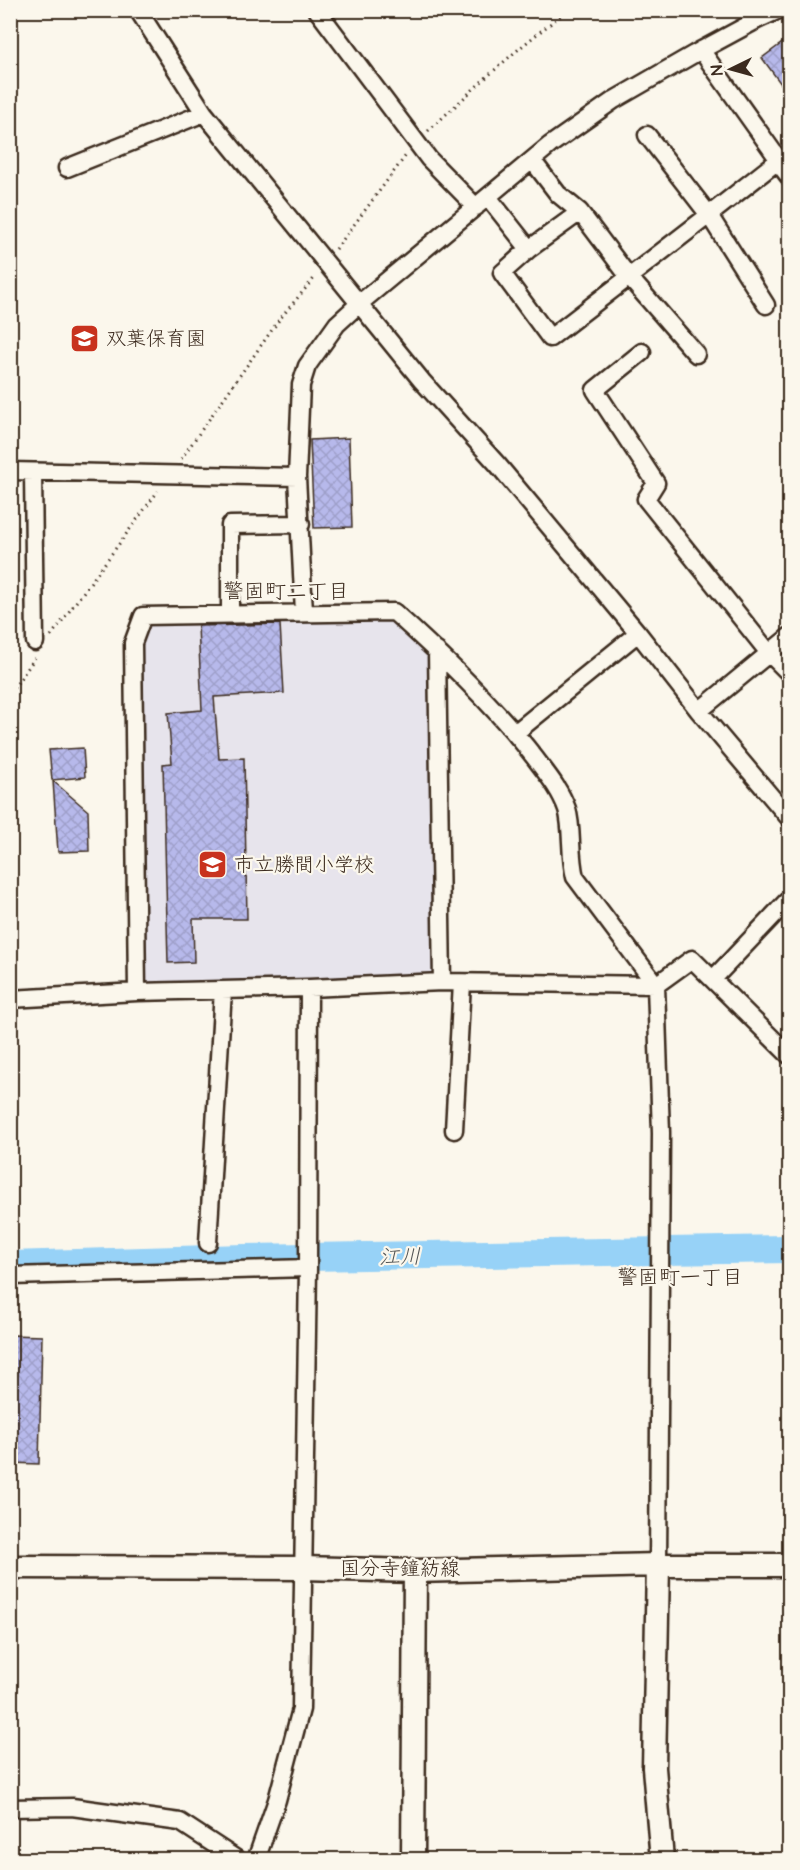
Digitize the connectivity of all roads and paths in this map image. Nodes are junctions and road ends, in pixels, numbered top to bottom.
1 (138, 10) edge
2 (317, 10) edge
3 (569, 10) edge
4 (779, 10) edge
5 (700, 50) junction
6 (204, 113) junction
7 (647, 135) dead end
8 (416, 143) junction
9 (532, 160) junction
10 (777, 161) junction
11 (67, 168) dead end
12 (789, 178) edge
13 (482, 202) junction
14 (580, 212) junction
15 (709, 215) junction
16 (529, 249) junction
17 (327, 263) junction
18 (629, 277) junction
19 (360, 303) junction
20 (766, 306) dead end
21 (642, 352) dead end
22 (696, 354) dead end
23 (10, 471) edge
24 (33, 472) junction
25 (170, 474) junction
26 (297, 477) junction
27 (301, 524) junction
28 (304, 612) junction
29 (230, 614) junction
30 (638, 633) junction
31 (789, 636) edge
32 (40, 647) junction
33 (437, 651) junction
34 (769, 653) junction
35 (789, 674) edge
36 (10, 693) edge
37 (699, 711) junction
38 (515, 733) junction
39 (789, 819) edge
40 (789, 897) edge
41 (714, 978) junction
42 (442, 982) junction
43 (462, 983) junction
44 (656, 985) junction
45 (309, 988) junction
46 (223, 990) junction
47 (137, 992) junction
48 (10, 999) edge
49 (789, 1056) edge
50 (454, 1130) dead end
51 (208, 1243) dead end
52 (308, 1268) junction
53 (10, 1276) edge
54 (658, 1565) junction
55 (789, 1565) edge
56 (10, 1567) edge
57 (303, 1568) junction
58 (415, 1571) junction
59 (10, 1808) edge
60 (238, 1860) edge
61 (256, 1860) edge
62 (413, 1860) edge
63 (662, 1860) edge

1 - 6 street
2 - 8 street
3 - 8 path
4 - 5 street
5 - 9 street
5 - 10 street
6 - 11 street
6 - 17 street
7 - 15 street
8 - 13 street
8 - 17 path
9 - 13 street
9 - 14 street
10 - 12 street
10 - 15 street
13 - 16 street
13 - 19 street
14 - 16 street
14 - 18 street
15 - 18 street
15 - 20 street
16 - 18 street
17 - 19 street
17 - 25 path
18 - 22 street
19 - 26 street
19 - 30 street
21 - 34 street
23 - 24 street
24 - 25 street
24 - 32 street
25 - 26 street
25 - 32 path
26 - 27 street
27 - 28 street
27 - 29 street
28 - 29 street
28 - 33 street
29 - 47 street
30 - 37 street
30 - 38 street
31 - 34 street
32 - 36 path
33 - 38 street
33 - 42 street
34 - 35 street
34 - 37 street
37 - 39 street
38 - 44 street
40 - 41 street
41 - 44 street
41 - 49 street
42 - 43 street
42 - 45 street
43 - 44 street
43 - 50 street
44 - 54 street
45 - 46 street
45 - 52 street
46 - 47 street
46 - 51 street
47 - 48 street
52 - 53 street
52 - 57 street
54 - 55 street, 国分寺鐘紡線
54 - 58 street, 国分寺鐘紡線
54 - 63 street
56 - 57 street, 国分寺鐘紡線
57 - 58 street, 国分寺鐘紡線
57 - 61 street
58 - 62 street
59 - 60 street

